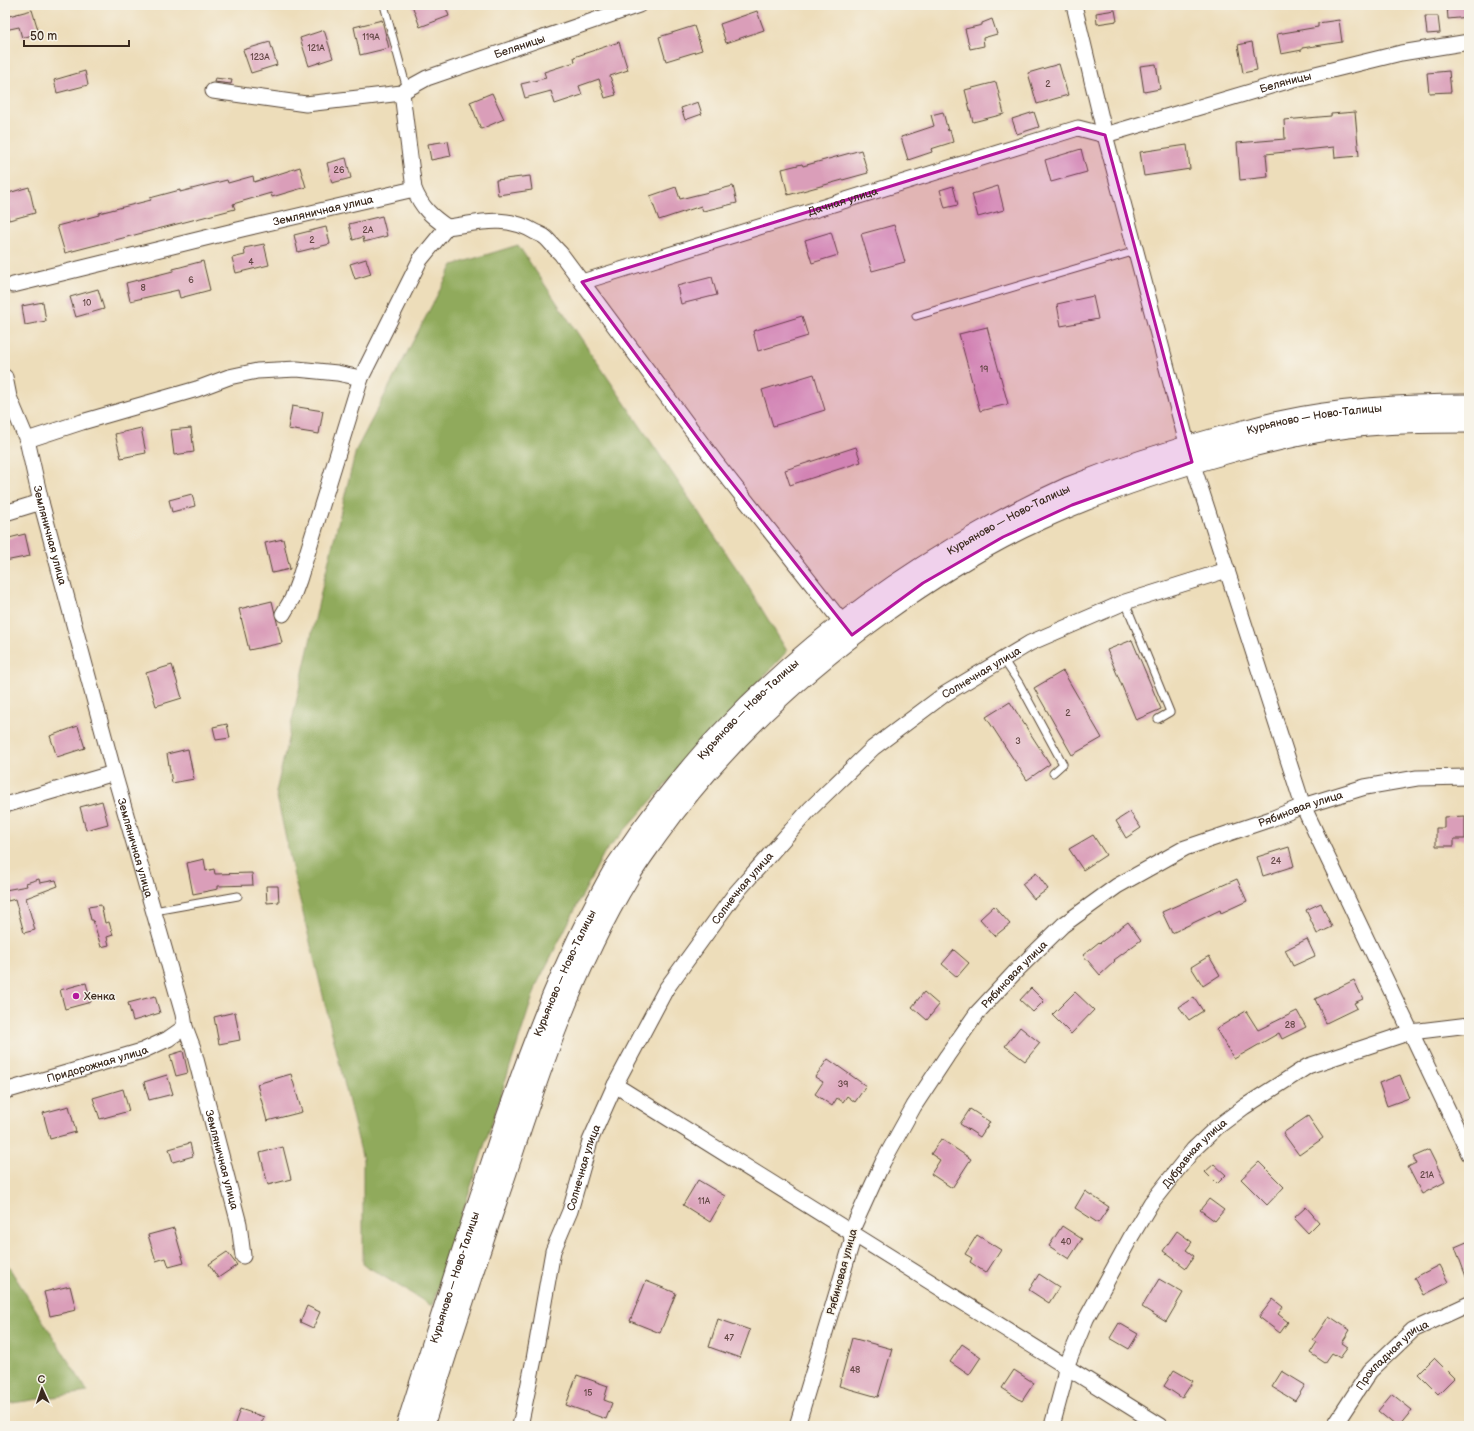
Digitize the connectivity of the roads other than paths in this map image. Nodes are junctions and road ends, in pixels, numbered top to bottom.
1 (384, 5) edge
2 (639, 5) edge
3 (1074, 5) edge
4 (1469, 42) edge
5 (213, 91) dead end
6 (404, 91) junction
7 (1105, 135) junction
8 (414, 189) junction
9 (447, 227) junction
10 (1136, 251) junction
11 (582, 282) junction
12 (13, 285) dead end
13 (916, 316) dead end
14 (5, 377) edge
15 (362, 378) junction
16 (1469, 405) edge
17 (1469, 422) edge
18 (27, 440) junction
19 (1190, 454) junction
20 (41, 502) junction
21 (5, 513) edge
22 (1228, 570) junction
23 (1125, 602) junction
24 (283, 614) dead end
25 (847, 629) junction
26 (1003, 659) junction
27 (1158, 719) dead end
28 (114, 773) junction
29 (1053, 773) dead end
30 (1469, 777) edge
31 (5, 804) edge
32 (1303, 806) junction
33 (238, 896) dead end
34 (154, 911) junction
35 (1469, 1025) edge
36 (185, 1028) junction
37 (1411, 1032) junction
38 (615, 1085) junction
39 (5, 1092) edge
40 (1469, 1154) edge
41 (852, 1232) junction
42 (243, 1256) dead end
43 (1469, 1304) edge
44 (1066, 1367) junction
45 (407, 1426) edge
46 (423, 1426) edge
47 (520, 1426) edge
48 (797, 1426) edge
49 (1052, 1426) edge
50 (1161, 1426) edge
51 (1334, 1426) edge

1 - 6 lane
2 - 6 street, Беляницы
3 - 7 street
4 - 7 street, Беляницы
5 - 6 street, Беляницы
6 - 8 street
7 - 10 street
7 - 11 street, Дачная улица
8 - 9 street
8 - 12 street, Земляничная улица
9 - 11 street
9 - 15 street
10 - 13 lane
10 - 19 street
11 - 25 street
14 - 18 street, Земляничная улица
15 - 18 street
15 - 24 street
16 - 19 main road, Курьяново — Ново-Талицы
17 - 19 main road, Курьяново — Ново-Талицы
18 - 20 street, Земляничная улица
19 - 22 street
19 - 25 main road, Курьяново — Ново-Талицы
20 - 21 street
20 - 28 street, Земляничная улица
22 - 23 street, Солнечная улица
22 - 32 street
23 - 26 street, Солнечная улица
23 - 27 lane
25 - 45 main road, Курьяново — Ново-Талицы
25 - 46 main road, Курьяново — Ново-Талицы
26 - 29 lane
26 - 38 street, Солнечная улица
28 - 31 street
28 - 34 street, Земляничная улица
30 - 32 street, Рябиновая улица
32 - 37 street
32 - 41 street, Рябиновая улица
33 - 34 lane
34 - 36 street, Земляничная улица
35 - 37 street, Дубравная улица
36 - 39 street, Придорожная улица
36 - 42 street, Земляничная улица
37 - 40 street
37 - 44 street, Дубравная улица
38 - 41 street
38 - 47 street, Солнечная улица
41 - 44 street
41 - 48 street, Рябиновая улица
43 - 51 street, Прохладная улица
44 - 49 street, Дубравная улица
44 - 50 street

